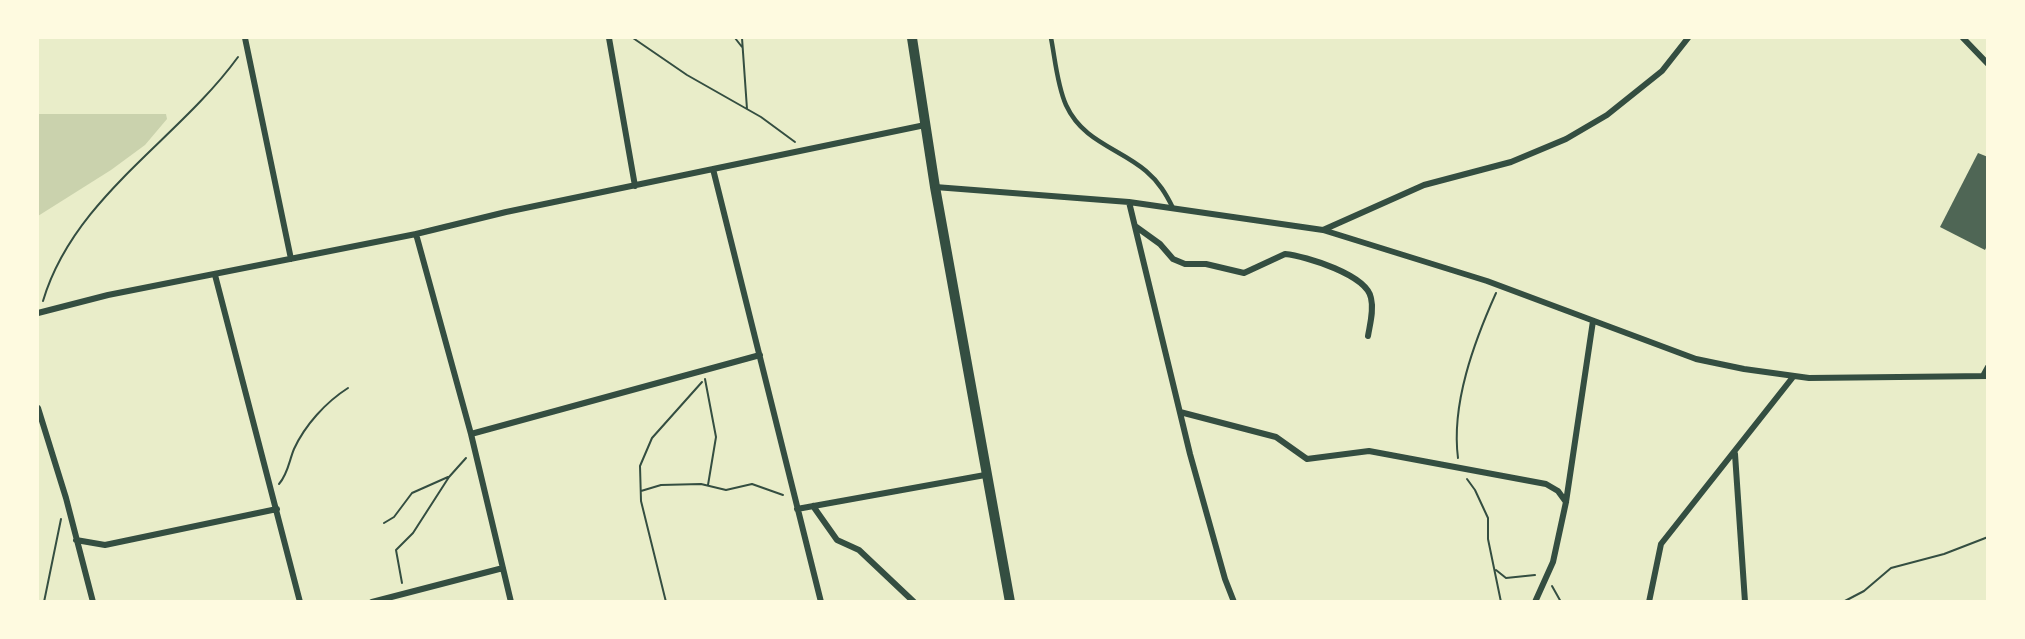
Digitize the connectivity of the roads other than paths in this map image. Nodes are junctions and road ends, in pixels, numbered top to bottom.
1 (245, 38) edge
2 (609, 38) edge
3 (912, 38) edge
4 (1051, 38) edge
5 (1688, 38) edge
6 (1963, 38) edge
7 (1988, 64) edge
8 (925, 125) junction
9 (713, 169) junction
10 (635, 186) junction
11 (935, 187) junction
12 (1129, 202) junction
13 (1173, 208) junction
14 (1135, 226) junction
15 (1323, 230) junction
16 (416, 234) junction
17 (291, 259) junction
18 (215, 275) junction
19 (39, 312) edge
20 (1593, 321) junction
21 (1368, 336) dead end
22 (760, 355) junction
23 (1988, 367) edge
24 (1985, 376) edge
25 (1793, 377) junction
26 (38, 408) edge
27 (1180, 412) junction
28 (471, 434) junction
29 (1735, 453) junction
30 (985, 475) junction
31 (1566, 502) junction
32 (813, 506) junction
33 (278, 509) junction
34 (797, 509) junction
35 (76, 540) junction
36 (503, 568) junction
37 (93, 602) edge
38 (300, 602) edge
39 (372, 602) edge
40 (511, 602) edge
41 (821, 602) edge
42 (914, 602) edge
43 (1010, 602) edge
44 (1234, 602) edge
45 (1535, 602) edge
46 (1649, 602) edge
47 (1745, 602) edge

1 - 17 street
2 - 10 street
3 - 8 street
4 - 13 lane
5 - 15 street
6 - 7 street
8 - 9 street
8 - 11 street
9 - 10 street
9 - 22 street
10 - 16 street
11 - 12 street
11 - 30 street
12 - 13 street
12 - 14 street
13 - 15 street
14 - 21 street
14 - 27 street
15 - 20 street
16 - 17 street
16 - 28 street
17 - 18 street
18 - 19 street
18 - 33 street
20 - 25 street
20 - 31 street
22 - 28 street
22 - 34 street
23 - 24 street
24 - 25 street
25 - 29 street
26 - 35 street
27 - 31 street
27 - 44 street
28 - 36 street
29 - 46 street
29 - 47 street
30 - 32 street
30 - 43 street
31 - 45 street
32 - 34 street
32 - 42 street
33 - 35 street
33 - 38 street
34 - 41 street
35 - 37 street
36 - 39 street
36 - 40 street

